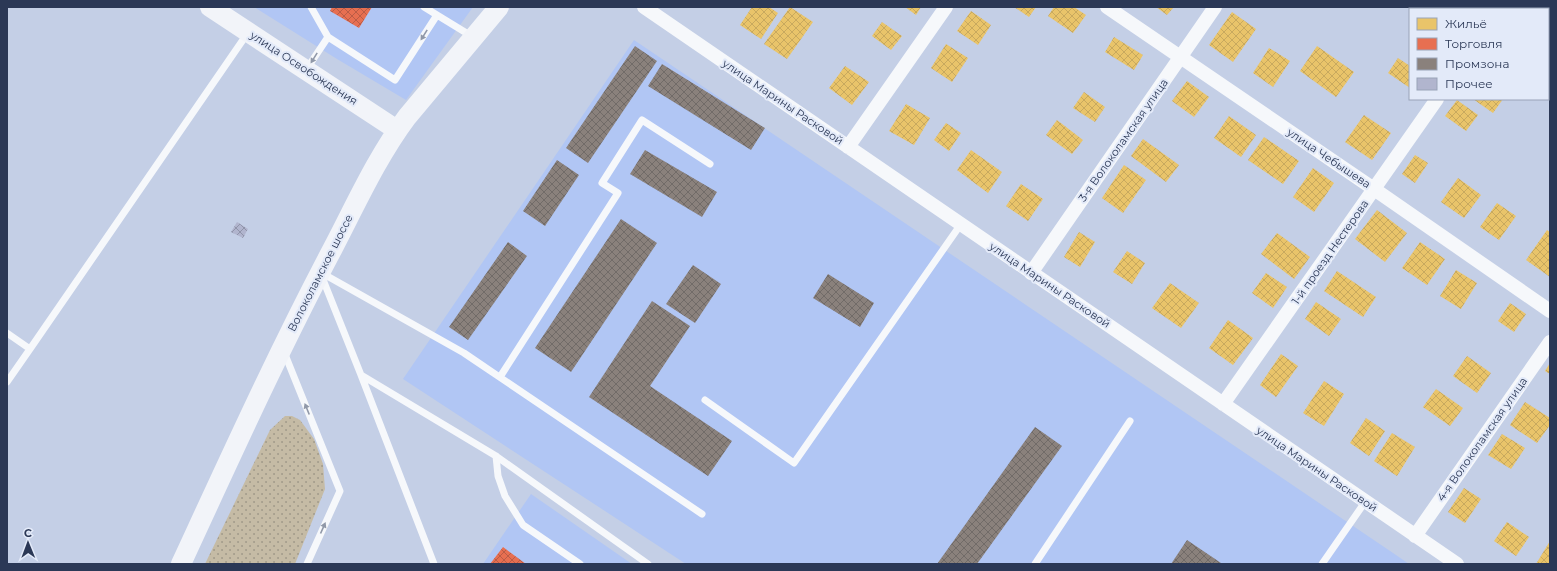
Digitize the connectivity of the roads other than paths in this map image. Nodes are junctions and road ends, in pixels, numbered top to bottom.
1 (210, 7) edge
2 (311, 7) edge
3 (424, 7) edge
4 (499, 7) edge
5 (644, 7) edge
6 (946, 7) edge
7 (1107, 7) edge
8 (1215, 7) edge
9 (437, 14) junction
10 (248, 32) junction
11 (328, 37) junction
12 (473, 38) junction
13 (1180, 58) junction
14 (306, 70) junction
15 (1436, 100) edge
16 (397, 130) junction
17 (848, 147) junction
18 (710, 164) dead end
19 (1374, 189) junction
20 (960, 224) junction
21 (320, 272) junction
22 (1031, 272) junction
23 (1550, 311) edge
24 (7, 332) edge
25 (1550, 342) edge
26 (282, 346) junction
27 (30, 349) junction
28 (360, 375) junction
29 (500, 377) junction
30 (7, 382) edge
31 (705, 400) dead end
32 (1223, 404) junction
33 (1130, 422) dead end
34 (496, 456) junction
35 (1365, 502) junction
36 (702, 514) dead end
37 (1415, 536) junction
38 (181, 564) edge
39 (307, 564) edge
40 (434, 564) edge
41 (580, 564) edge
42 (648, 564) edge
43 (1035, 564) edge
44 (1322, 564) edge
45 (1457, 564) edge

1 - 10 main road, улица Освобождения
2 - 11 lane
3 - 9 lane
4 - 12 main road, Волоколамское шоссе
5 - 17 street, улица Марины Расковой
6 - 17 street
7 - 13 street, улица Чебышева
8 - 13 street, 3-я Волоколамская улица
9 -> 11 lane
9 - 12 lane
10 - 14 main road, улица Освобождения
10 - 27 lane
11 -> 14 lane
12 - 16 main road, Волоколамское шоссе
13 - 19 street, улица Чебышева
13 - 22 street, 3-я Волоколамская улица
14 - 16 main road, улица Освобождения
15 - 19 street, 1-й проезд Нестерова
16 - 21 main road, Волоколамское шоссе
17 - 20 street, улица Марины Расковой
18 - 29 lane
19 - 23 street, улица Чебышева
19 - 32 street, 1-й проезд Нестерова
20 - 22 street, улица Марины Расковой
20 - 31 lane
21 - 26 main road, Волоколамское шоссе
21 - 28 lane
21 - 29 lane
22 - 32 street, улица Марины Расковой
24 - 27 lane
25 - 37 street, 4-я Волоколамская улица
26 - 38 main road, Волоколамское шоссе
39 -> 26 lane
27 - 30 lane
28 - 34 lane
28 - 40 lane
29 - 36 lane
32 - 35 street, улица Марины Расковой
33 - 43 lane
34 - 41 lane
34 - 42 lane
35 - 37 street, улица Марины Расковой
35 - 44 lane
37 - 45 street, улица Марины Расковой

